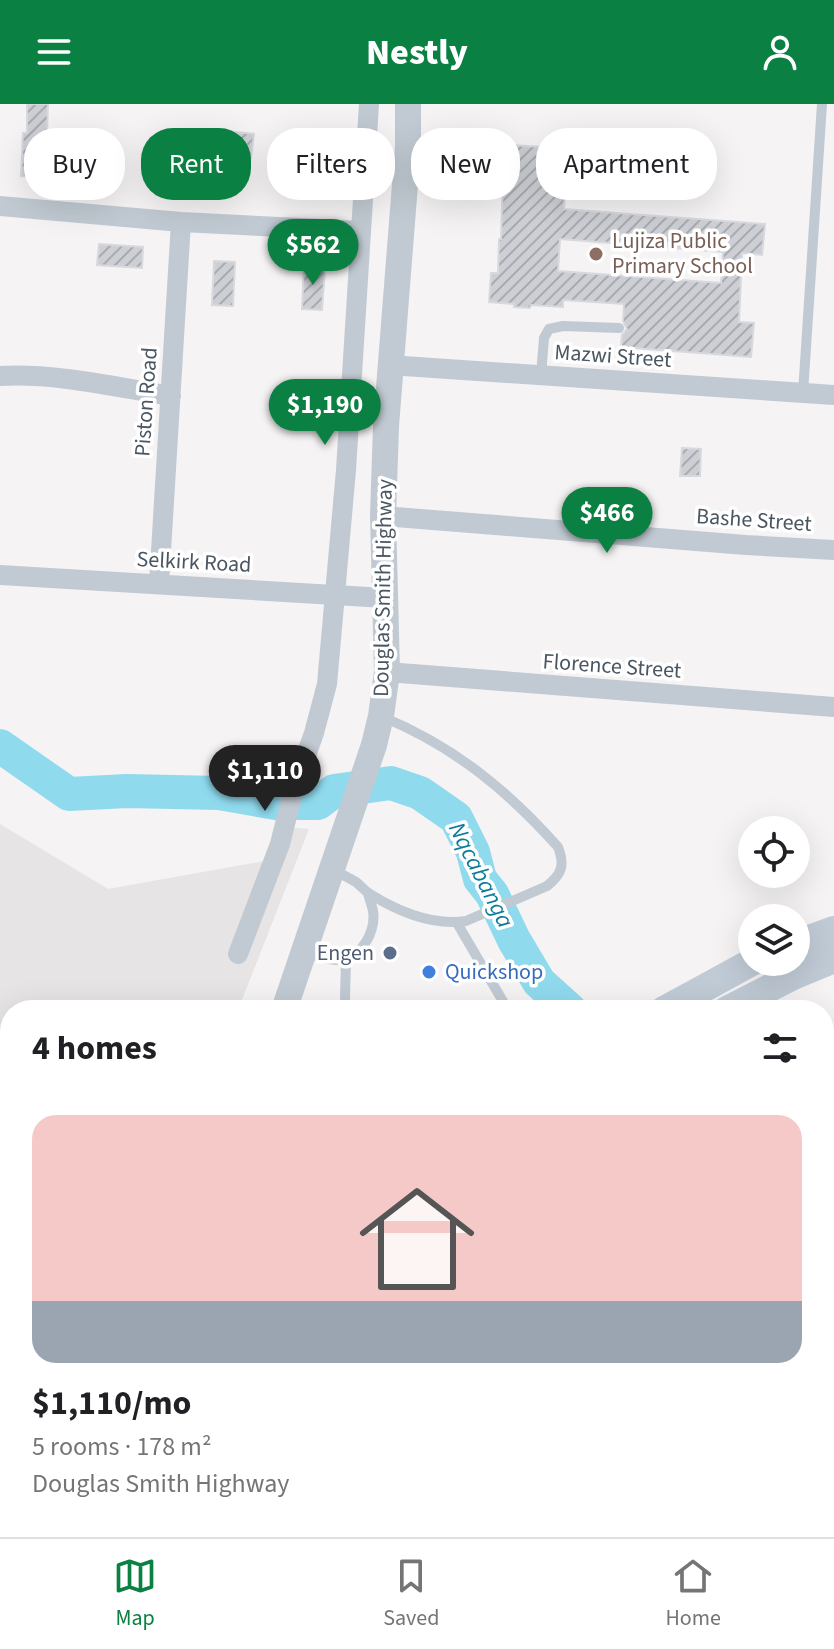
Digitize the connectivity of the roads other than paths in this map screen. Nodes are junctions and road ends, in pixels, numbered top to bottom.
1 (369, 104) edge
2 (408, 104) edge
3 (822, 104) edge
4 (0, 206) edge
5 (181, 222) junction
6 (360, 231) junction
7 (619, 328) dead end
8 (389, 365) junction
9 (541, 375) junction
10 (0, 376) edge
11 (803, 393) junction
12 (834, 395) edge
13 (171, 396) junction
14 (383, 516) junction
15 (834, 550) edge
16 (0, 575) edge
17 (159, 584) junction
18 (336, 594) junction
19 (385, 598) junction
20 (387, 672) junction
21 (834, 707) edge
22 (381, 716) junction
23 (333, 869) junction
24 (368, 893) junction
25 (461, 922) junction
26 (834, 930) edge
27 (810, 939) edge
28 (304, 953) junction
29 (238, 954) dead end
30 (346, 959) junction
31 (834, 959) edge
32 (738, 970) edge
33 (288, 1000) edge
34 (345, 1000) edge
35 (503, 1000) edge
36 (682, 1000) edge
37 (746, 1000) edge

1 - 6 street
2 - 8 street, Douglas Smith Highway
3 - 11 lane
4 - 5 street
5 - 6 street
5 - 13 street, Piston Road
6 - 18 street
7 - 9 lane
8 - 9 street, Mazwi Street
8 - 14 street, Douglas Smith Highway
9 - 11 street, Mazwi Street
10 - 13 street
11 - 12 street, Mazwi Street
13 - 17 street, Piston Road
14 - 15 street, Bashe Street
14 - 19 street, Douglas Smith Highway
16 - 17 street, Selkirk Road
17 - 18 street, Selkirk Road
18 - 19 street, Selkirk Road
18 - 29 street
19 - 20 street, Douglas Smith Highway
20 - 21 street, Florence Street
20 - 22 street, Douglas Smith Highway
22 - 23 street, Douglas Smith Highway
22 - 25 lane
23 - 24 lane
23 - 28 street, Douglas Smith Highway
24 - 25 lane
24 - 30 lane
25 - 35 lane
26 - 27 main road
28 - 30 lane
28 - 33 street, Douglas Smith Highway
30 - 34 lane
31 - 37 main road
32 - 36 main road

